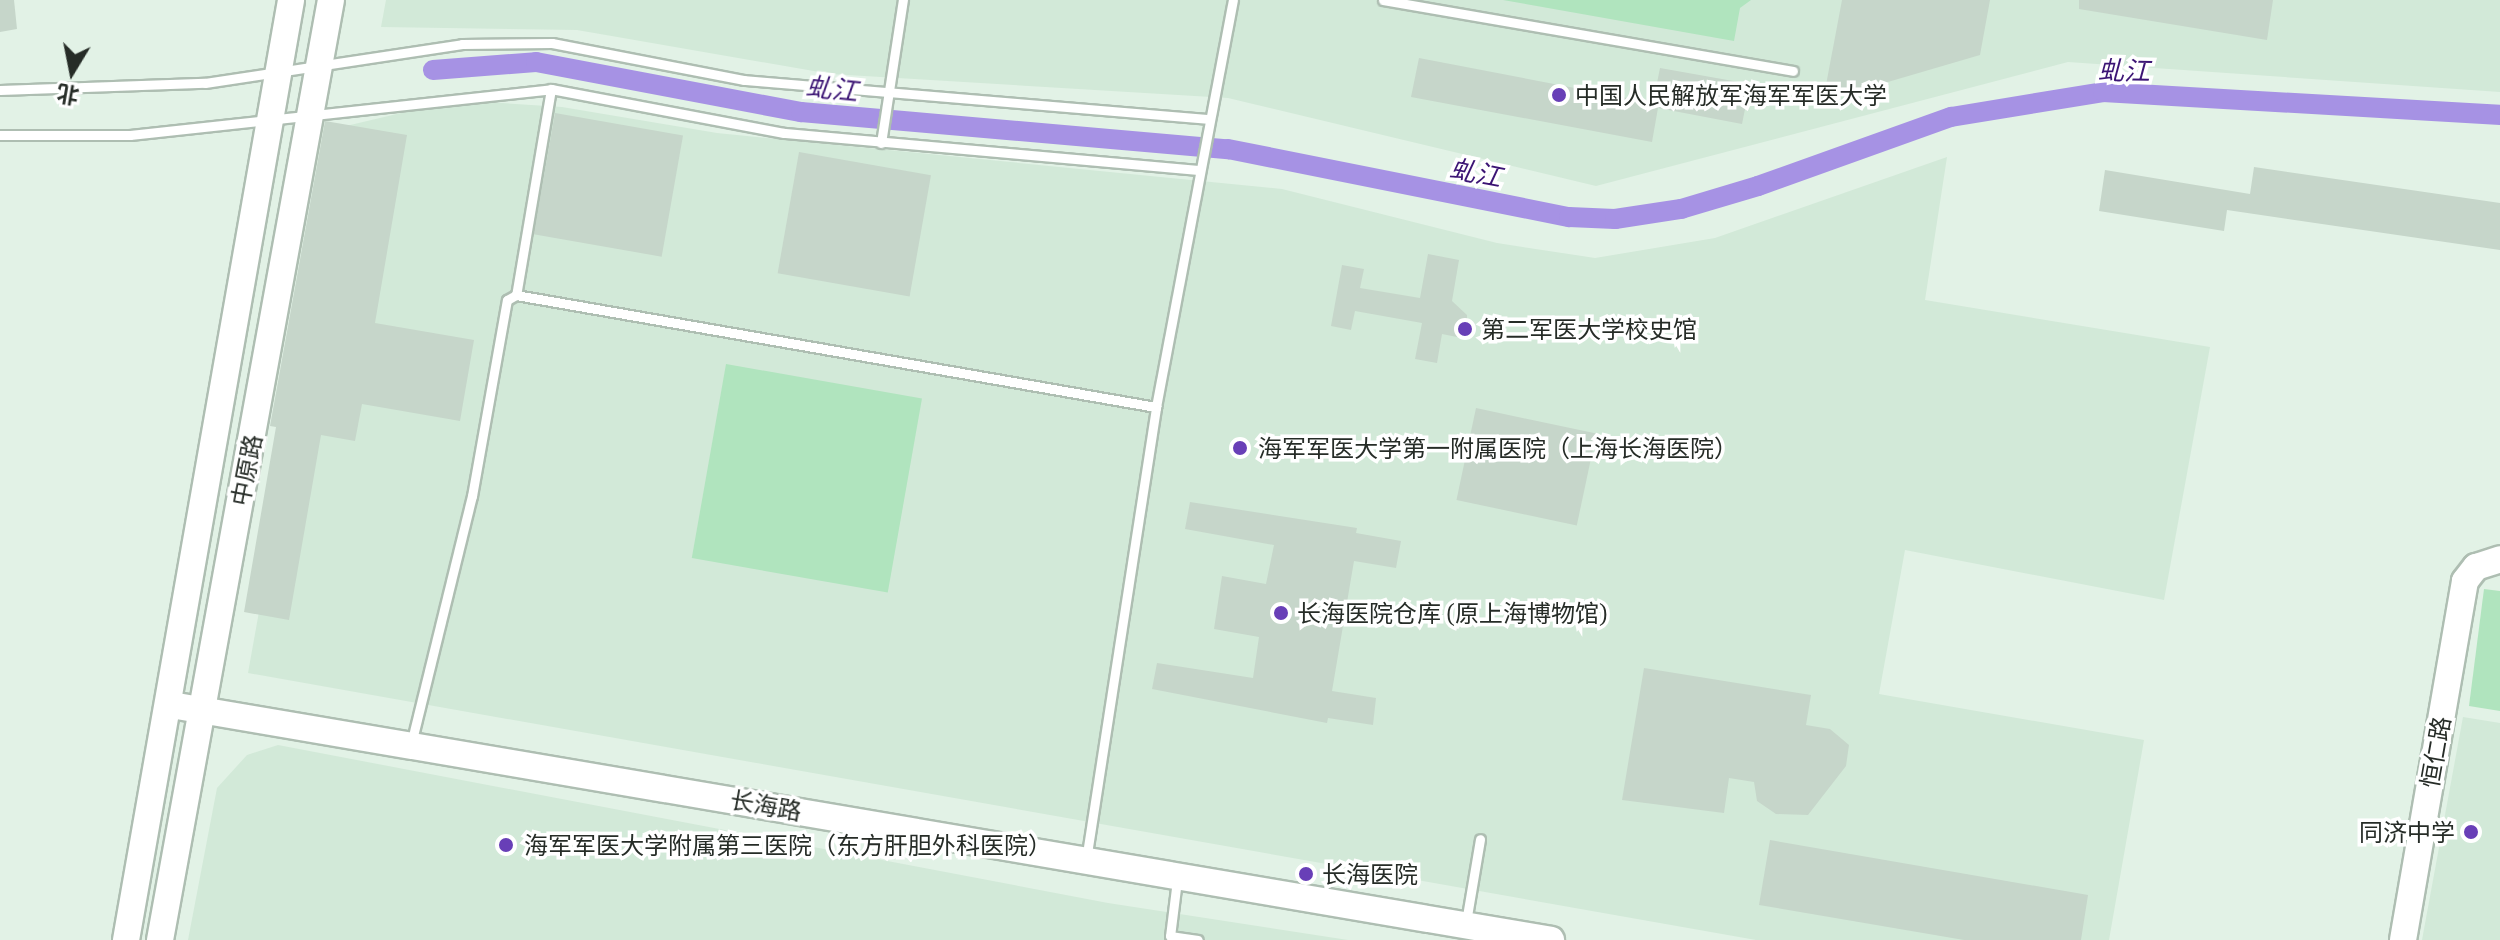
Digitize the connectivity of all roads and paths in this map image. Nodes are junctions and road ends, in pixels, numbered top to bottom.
1 (291, 0) edge
2 (331, 0) edge
3 (903, 0) edge
4 (1233, 0) edge
5 (1383, 0) edge
6 (320, 68) junction
7 (1793, 71) dead end
8 (278, 74) junction
9 (551, 89) junction
10 (0, 90) edge
11 (887, 92) junction
12 (312, 114) junction
13 (1208, 119) junction
14 (270, 120) junction
15 (0, 135) edge
16 (881, 143) junction
17 (1200, 166) junction
18 (516, 295) junction
19 (1156, 407) junction
20 (2488, 563) edge
21 (171, 705) junction
22 (201, 709) junction
23 (411, 745) junction
24 (1480, 839) dead end
25 (1086, 861) junction
26 (1177, 877) junction
27 (1466, 926) junction
28 (126, 940) edge
29 (160, 940) edge
30 (1198, 940) edge
31 (1551, 940) edge
32 (2403, 940) edge

1 - 8 main road, 中原路
2 - 6 main road, 中原路
3 - 11 lane
4 - 13 lane
5 - 7 lane
6 - 8 lane
6 - 11 lane
6 - 12 main road, 中原路
8 - 10 lane
8 - 14 main road, 中原路
9 - 12 lane
9 - 16 lane
9 - 18 lane
11 - 13 lane
11 - 16 lane
12 - 14 lane
12 - 22 main road, 中原路
13 - 17 lane
14 - 15 lane
14 - 21 main road, 中原路
16 - 17 lane
17 - 19 lane
18 - 19 lane
18 - 23 lane
19 - 25 lane
20 - 32 main road, 恒仁路
21 - 22 main road, 长海路
21 - 28 main road, 中原路
22 - 23 main road, 长海路
22 - 29 main road, 中原路
23 - 25 main road, 长海路
24 - 27 lane
25 - 26 main road, 长海路
26 - 27 main road, 长海路
26 - 30 lane
27 - 31 main road, 长海路

